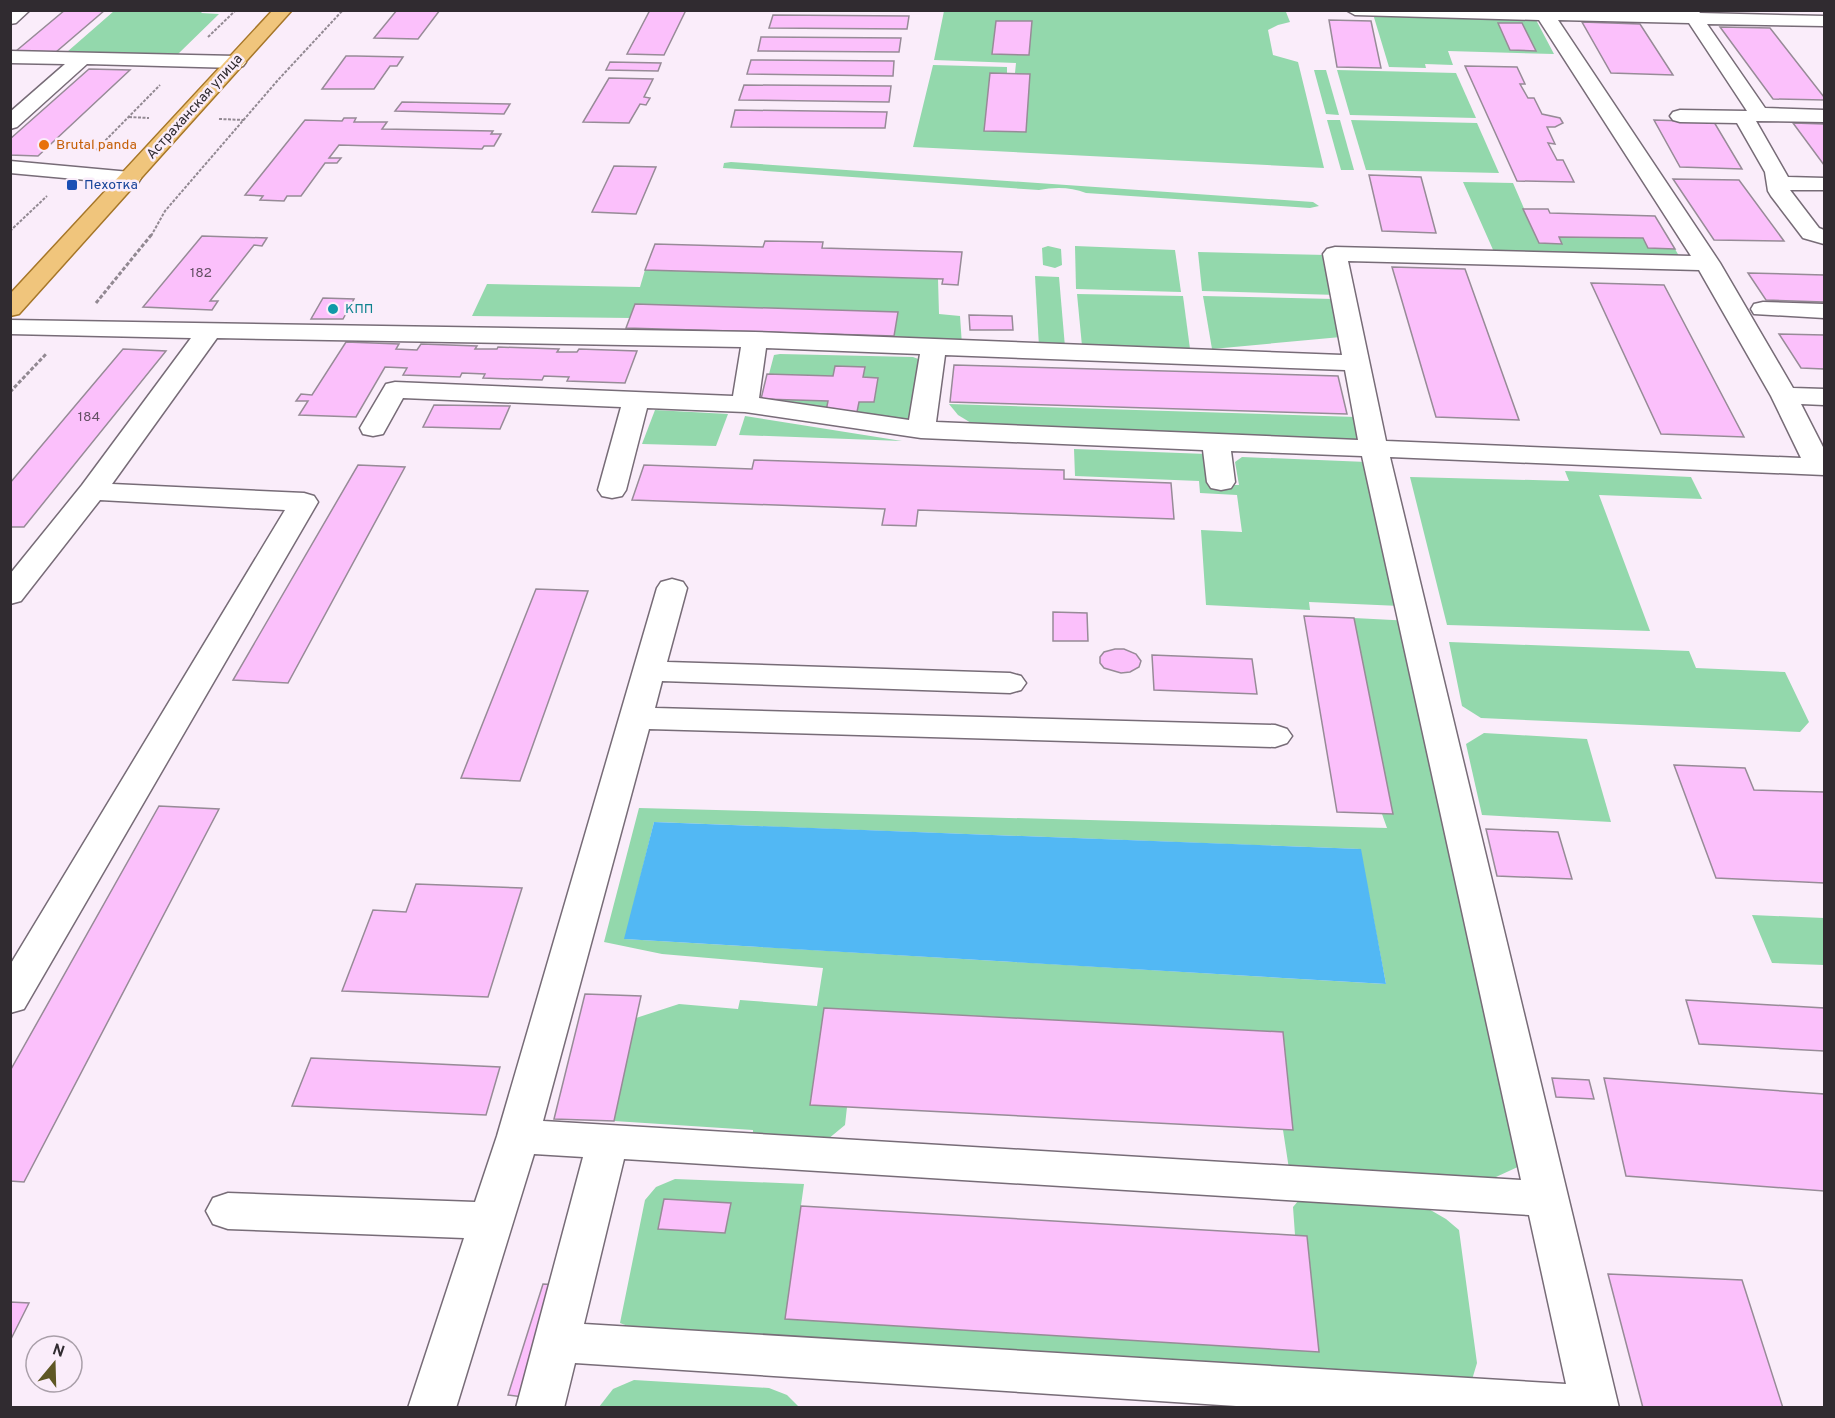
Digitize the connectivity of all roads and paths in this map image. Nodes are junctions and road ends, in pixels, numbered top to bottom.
1 (21, 10) edge
2 (236, 10) edge
3 (283, 10) edge
4 (343, 10) edge
5 (1355, 10) edge
6 (1543, 13) edge
7 (1692, 14) edge
8 (1798, 16) edge
9 (10, 19) edge
10 (1824, 21) edge
11 (10, 57) edge
12 (84, 57) junction
13 (185, 60) junction
14 (236, 62) junction
15 (1752, 115) junction
16 (1680, 116) dead end
17 (1824, 116) edge
18 (10, 123) edge
19 (10, 167) edge
20 (73, 173) junction
21 (130, 178) junction
22 (1778, 183) junction
23 (1824, 184) edge
24 (10, 231) edge
25 (1824, 237) edge
26 (1708, 263) junction
27 (10, 309) edge
28 (1763, 309) dead end
29 (1824, 311) edge
30 (10, 327) edge
31 (74, 329) junction
32 (209, 332) junction
33 (755, 340) junction
34 (934, 347) junction
35 (1354, 351) junction
36 (10, 392) edge
37 (1784, 396) junction
38 (1824, 397) edge
39 (636, 400) junction
40 (745, 404) junction
41 (373, 428) dead end
42 (921, 430) junction
43 (1216, 443) junction
44 (1374, 450) junction
45 (1822, 467) edge
46 (1221, 482) dead end
47 (612, 490) dead end
48 (92, 491) junction
49 (672, 588) dead end
50 (10, 595) edge
51 (649, 671) junction
52 (1010, 683) dead end
53 (636, 718) junction
54 (1275, 736) dead end
55 (10, 999) edge
56 (518, 1136) junction
57 (608, 1140) junction
58 (1547, 1199) junction
59 (228, 1211) dead end
60 (491, 1221) junction
61 (555, 1342) junction
62 (432, 1407) edge
63 (540, 1407) edge
64 (1595, 1407) edge

1 - 9 lane
2 - 13 path
3 - 14 main road, Астраханская улица
4 - 31 path
5 - 6 lane
6 - 7 lane
6 - 26 lane
7 - 8 lane
7 - 15 lane
8 - 10 lane
11 - 12 lane
12 - 13 lane
12 - 18 lane
13 - 14 lane
13 - 20 path
14 - 21 main road, Астраханская улица
15 - 16 lane
15 - 17 lane
15 - 22 lane
19 - 20 lane
20 - 21 lane
20 - 24 path
21 - 27 main road, Астраханская улица
22 - 23 lane
22 - 25 lane
26 - 35 lane
26 - 37 lane
28 - 29 lane
30 - 31 lane
31 - 32 lane
31 - 36 path
32 - 33 lane
32 - 48 lane
33 - 34 lane
33 - 40 lane
34 - 35 lane
34 - 42 lane
35 - 44 lane
37 - 38 lane
37 - 45 lane
39 - 40 lane
39 - 41 lane
39 - 47 lane
40 - 42 lane
42 - 43 lane
43 - 44 lane
43 - 46 lane
44 - 45 lane
44 - 58 lane
48 - 50 lane
48 - 55 lane
49 - 51 lane
51 - 52 lane
51 - 53 lane
53 - 54 lane
53 - 56 lane
56 - 57 lane
56 - 60 lane
57 - 58 lane
57 - 61 lane
58 - 64 lane
59 - 60 lane
60 - 62 lane
61 - 63 lane
61 - 64 lane

